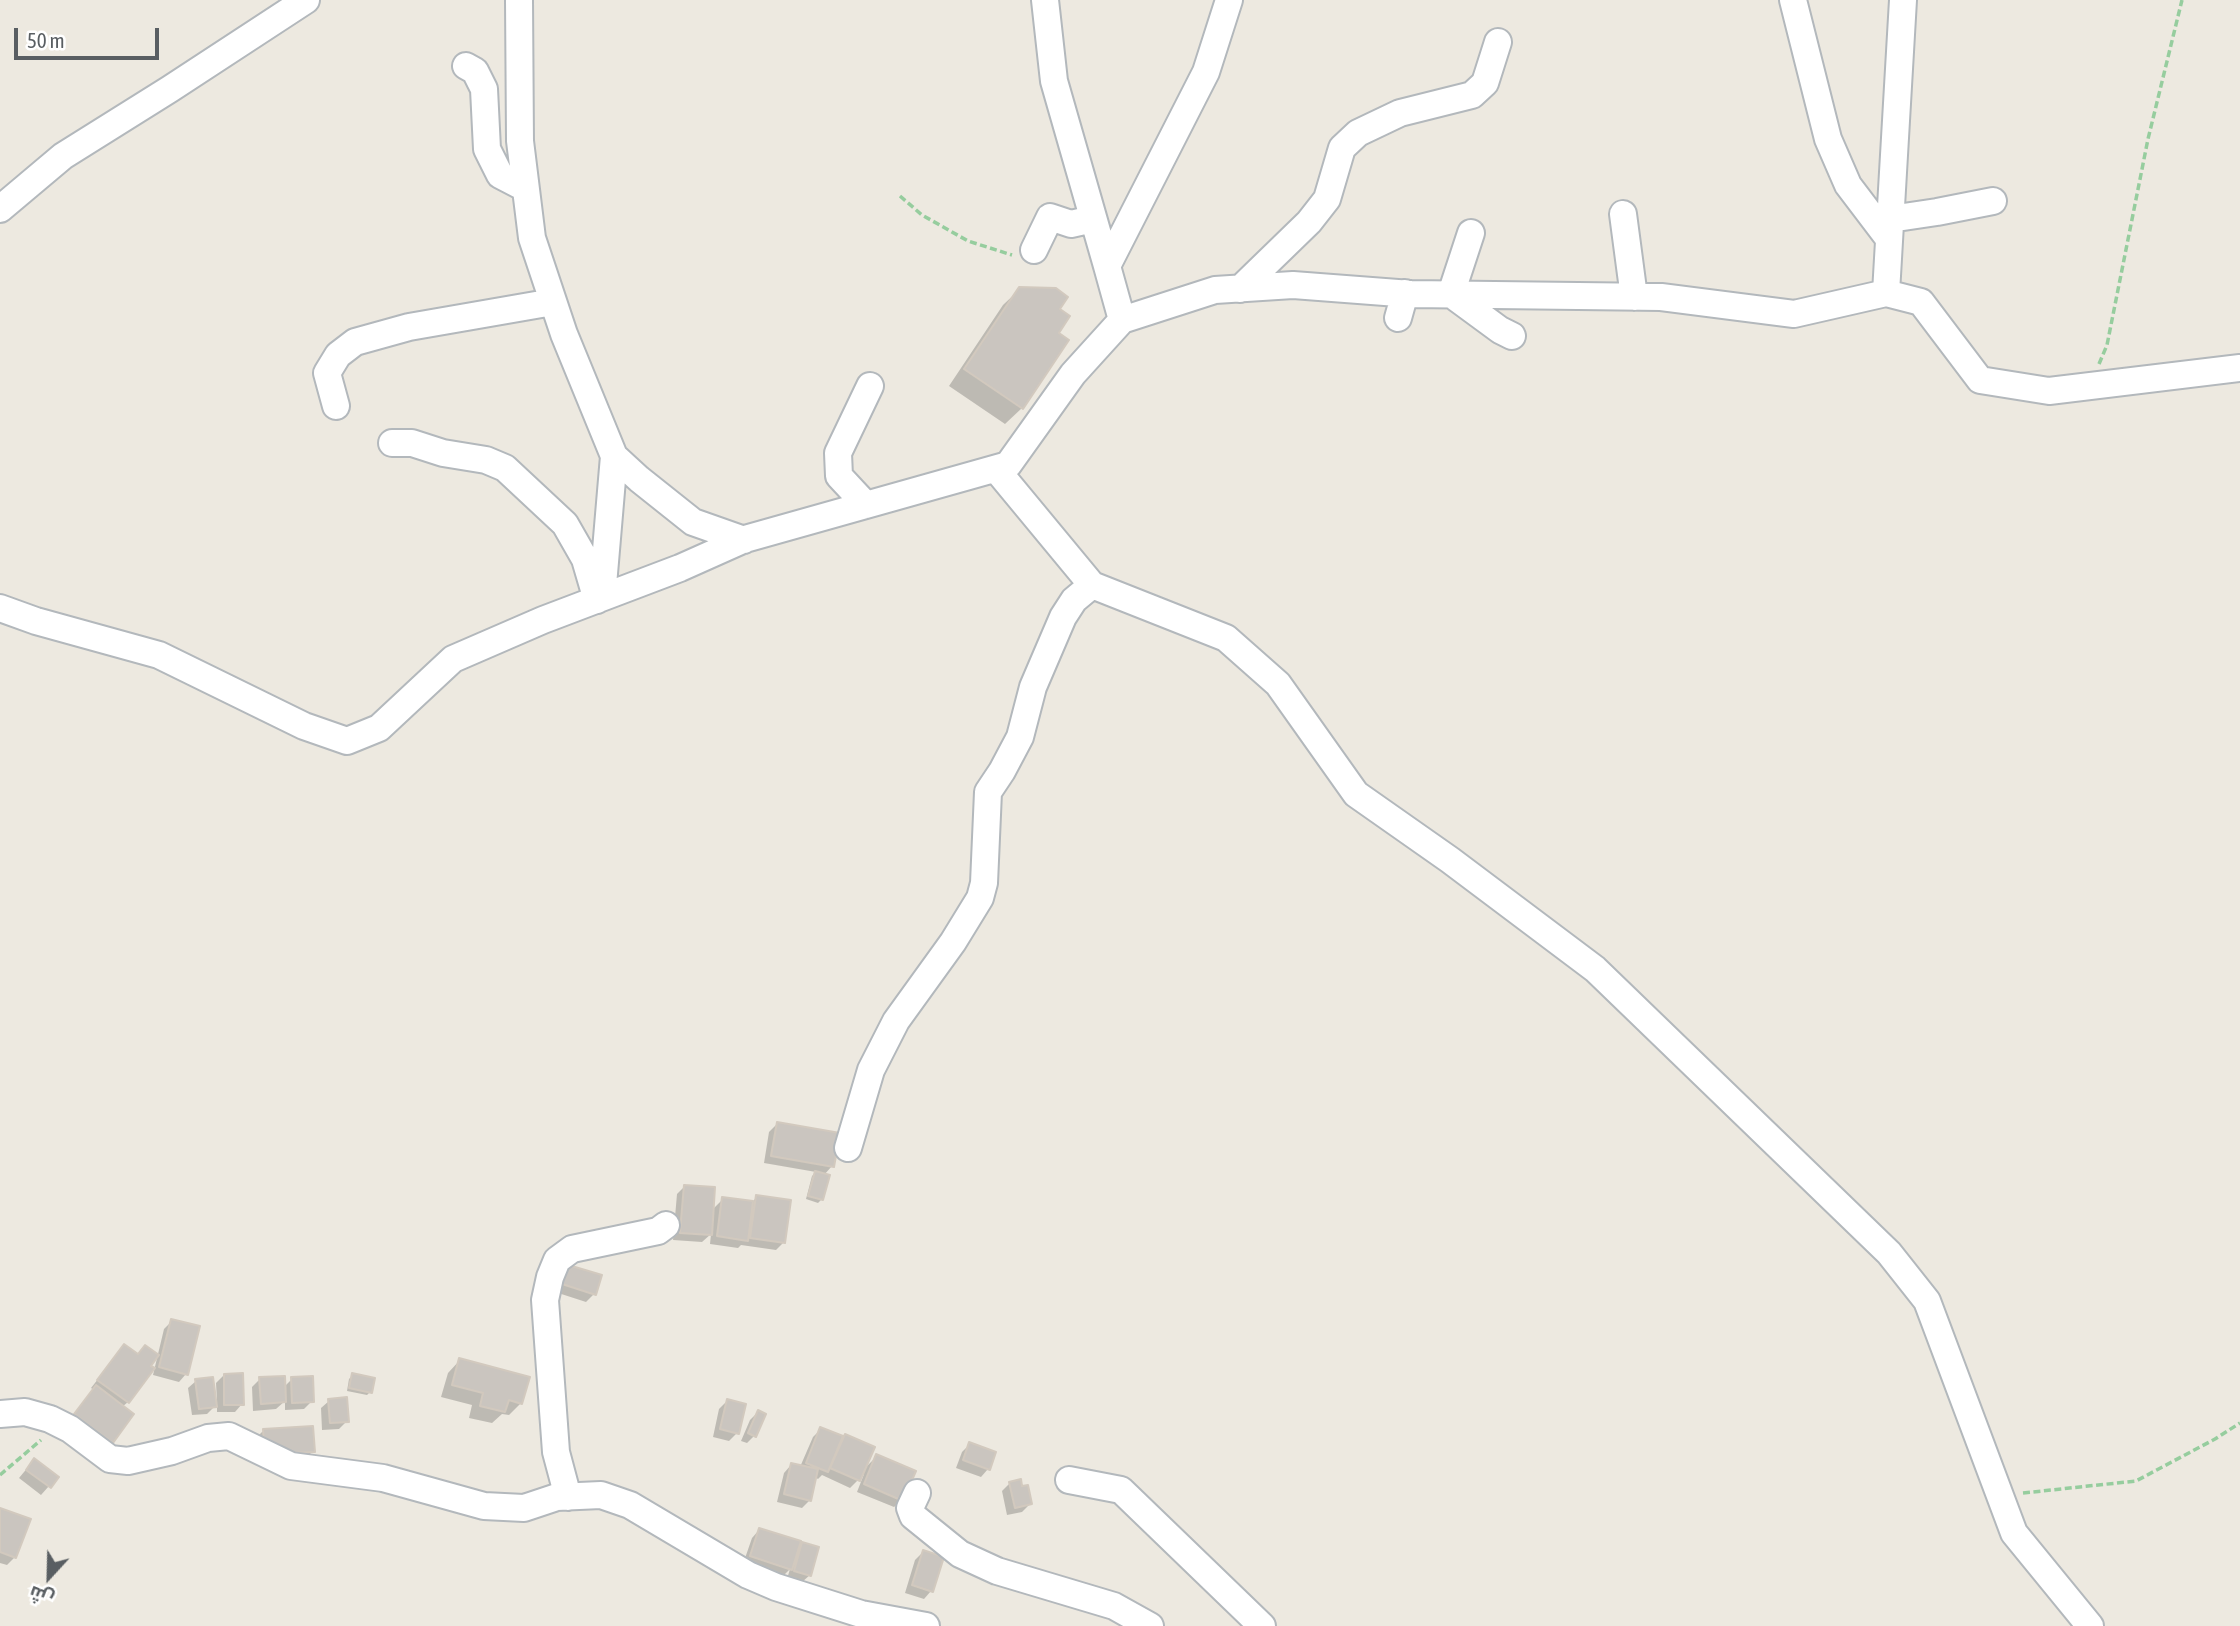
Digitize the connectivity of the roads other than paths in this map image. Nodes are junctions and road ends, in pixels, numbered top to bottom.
1 (306, 0) edge
2 (519, 0) edge
3 (1045, 0) edge
4 (1229, 0) edge
5 (1793, 0) edge
6 (1903, 0) edge
7 (1498, 42) dead end
8 (466, 66) dead end
9 (525, 188) junction
10 (1993, 201) dead end
11 (0, 209) edge
12 (1623, 214) dead end
13 (1093, 219) junction
14 (1889, 229) junction
15 (1471, 233) dead end
16 (1034, 250) road end
17 (1107, 266) junction
18 (1240, 289) junction
19 (1886, 293) junction
20 (1451, 294) junction
21 (1634, 297) junction
22 (553, 302) junction
23 (1122, 320) junction
24 (1513, 336) dead end
25 (2240, 368) edge
26 (870, 386) dead end
27 (336, 406) dead end
28 (392, 443) dead end
29 (614, 456) junction
30 (996, 469) junction
31 (866, 505) junction
32 (744, 540) junction
33 (1092, 585) junction
34 (599, 599) junction
35 (0, 608) edge
36 (848, 1149) dead end
37 (666, 1225) dead end
38 (12, 1413) edge
39 (1069, 1480) dead end
40 (917, 1493) dead end
41 (568, 1497) junction
42 (926, 1626) edge
43 (1150, 1626) edge
44 (1262, 1626) edge
45 (2090, 1626) edge

1 - 11 street
2 - 9 street
3 - 13 street
4 - 17 street
5 - 14 street
6 - 14 street
7 - 18 street
8 - 9 street
9 - 22 street
10 - 14 street
12 - 21 street
13 - 16 street
13 - 17 street
14 - 19 street
15 - 20 street
17 - 23 street
18 - 20 street
18 - 23 street
19 - 21 street
19 - 25 street
20 - 21 street
20 - 24 street
22 - 27 street
22 - 29 street
23 - 30 street
26 - 31 street
28 - 34 street
29 - 32 street
29 - 34 street
30 - 31 street
30 - 33 street
31 - 32 street
32 - 34 street
33 - 36 street
33 - 45 street
34 - 35 street
37 - 41 street
38 - 41 street
39 - 44 street
40 - 43 street
41 - 42 street

